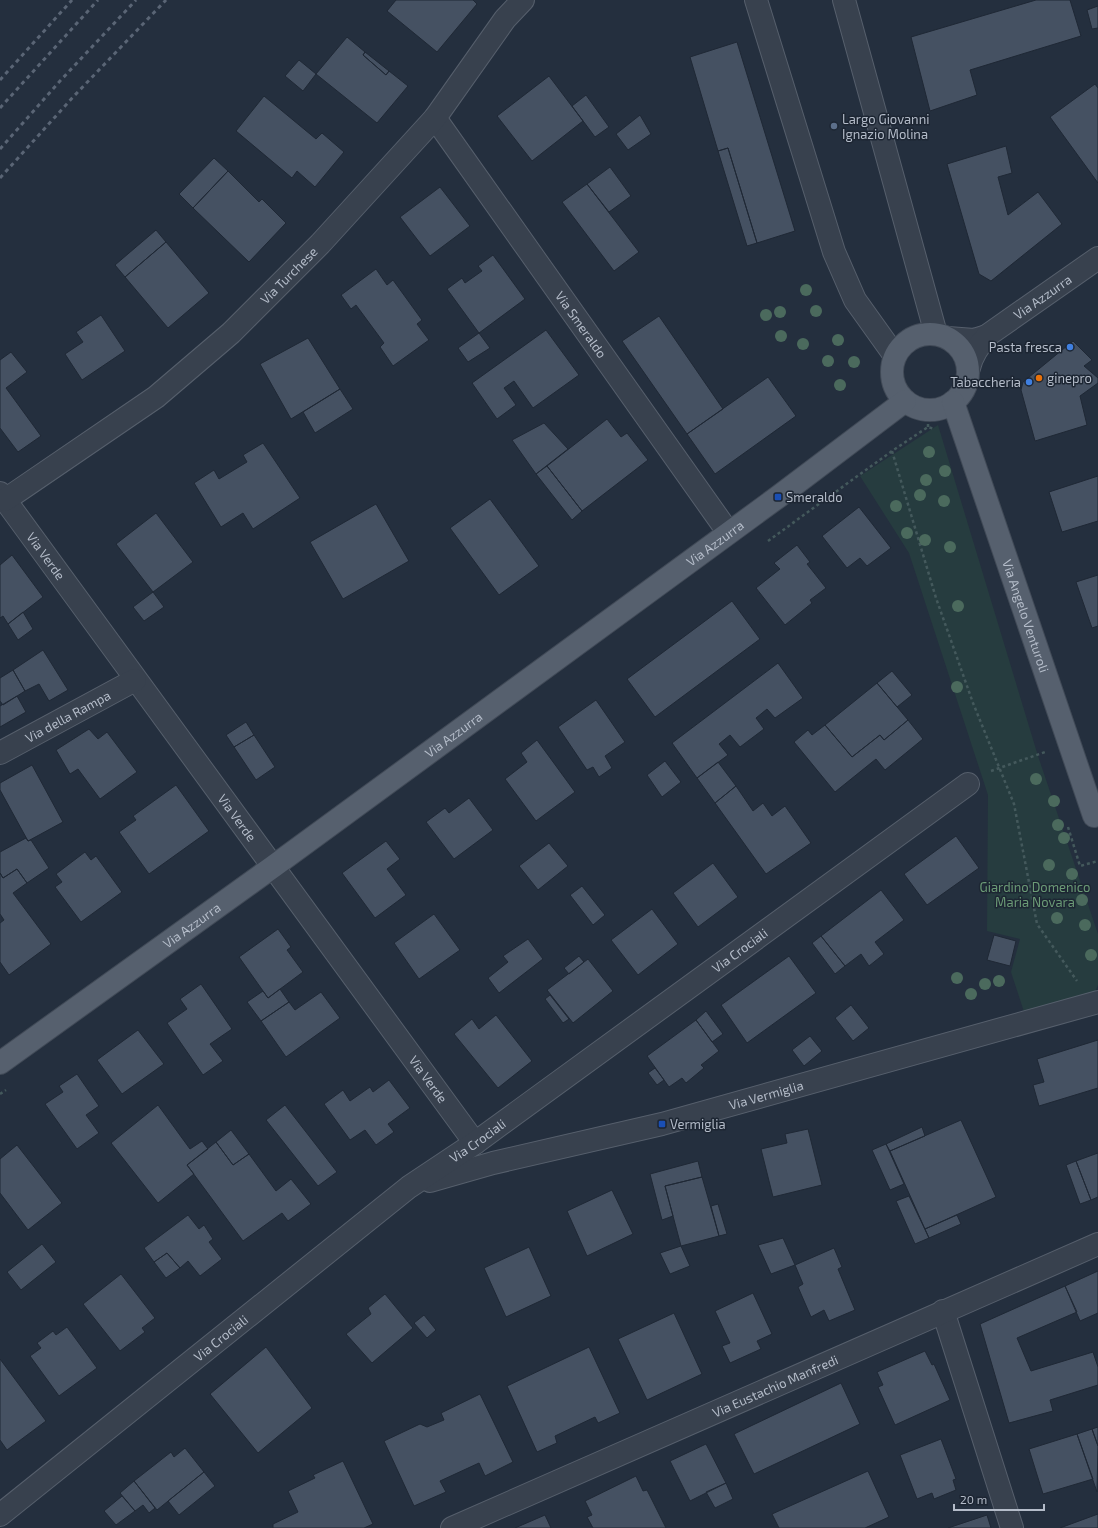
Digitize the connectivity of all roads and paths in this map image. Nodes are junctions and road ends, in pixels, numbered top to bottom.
1 (523, 0) edge
2 (756, 0) edge
3 (844, 0) edge
4 (435, 118) junction
5 (1098, 258) edge
6 (942, 336) junction
7 (987, 336) junction
8 (895, 356) junction
9 (969, 368) junction
10 (905, 401) junction
11 (953, 402) junction
12 (936, 430) dead end
13 (892, 450) junction
14 (3, 496) edge
15 (728, 532) junction
16 (764, 543) dead end
17 (135, 680) junction
18 (1044, 752) dead end
19 (0, 753) edge
20 (1000, 766) junction
21 (968, 784) dead end
22 (1097, 820) edge
23 (1098, 861) edge
24 (274, 866) junction
25 (1080, 866) dead end
26 (1080, 986) dead end
27 (1098, 1002) edge
28 (0, 1063) edge
29 (6, 1090) dead end
30 (0, 1094) edge
31 (475, 1143) junction
32 (409, 1187) junction
33 (1098, 1244) edge
34 (943, 1311) junction
35 (0, 1515) edge
36 (452, 1528) edge
37 (1012, 1528) edge

1 - 4 street, Via Turchese
2 - 8 street
3 - 6 street
4 - 14 street, Via Turchese
4 - 15 street, Via Smeraldo
5 - 7 street, Via Azzurra
6 - 7 street, Via Azzurra
6 - 8 main road
6 - 9 main road
7 - 9 street, Via Azzurra
8 - 10 main road
9 - 11 main road
10 - 11 main road
10 - 15 main road, Via Azzurra
11 - 22 main road, Via Angelo Venturoli
12 - 13 path
13 - 16 path
13 - 20 path
14 - 17 street, Via Verde
15 - 24 main road, Via Azzurra
17 - 19 street, Via della Rampa
17 - 24 street, Via Verde
18 - 20 path
20 - 26 path
21 - 31 street, Via Crociali
23 - 25 path
24 - 28 main road, Via Azzurra
24 - 31 street, Via Verde
27 - 32 street, Via Vermiglia
29 - 30 path
31 - 32 street, Via Crociali
32 - 35 street, Via Crociali
33 - 34 street, Via Eustachio Manfredi
34 - 36 street, Via Eustachio Manfredi
34 - 37 street

